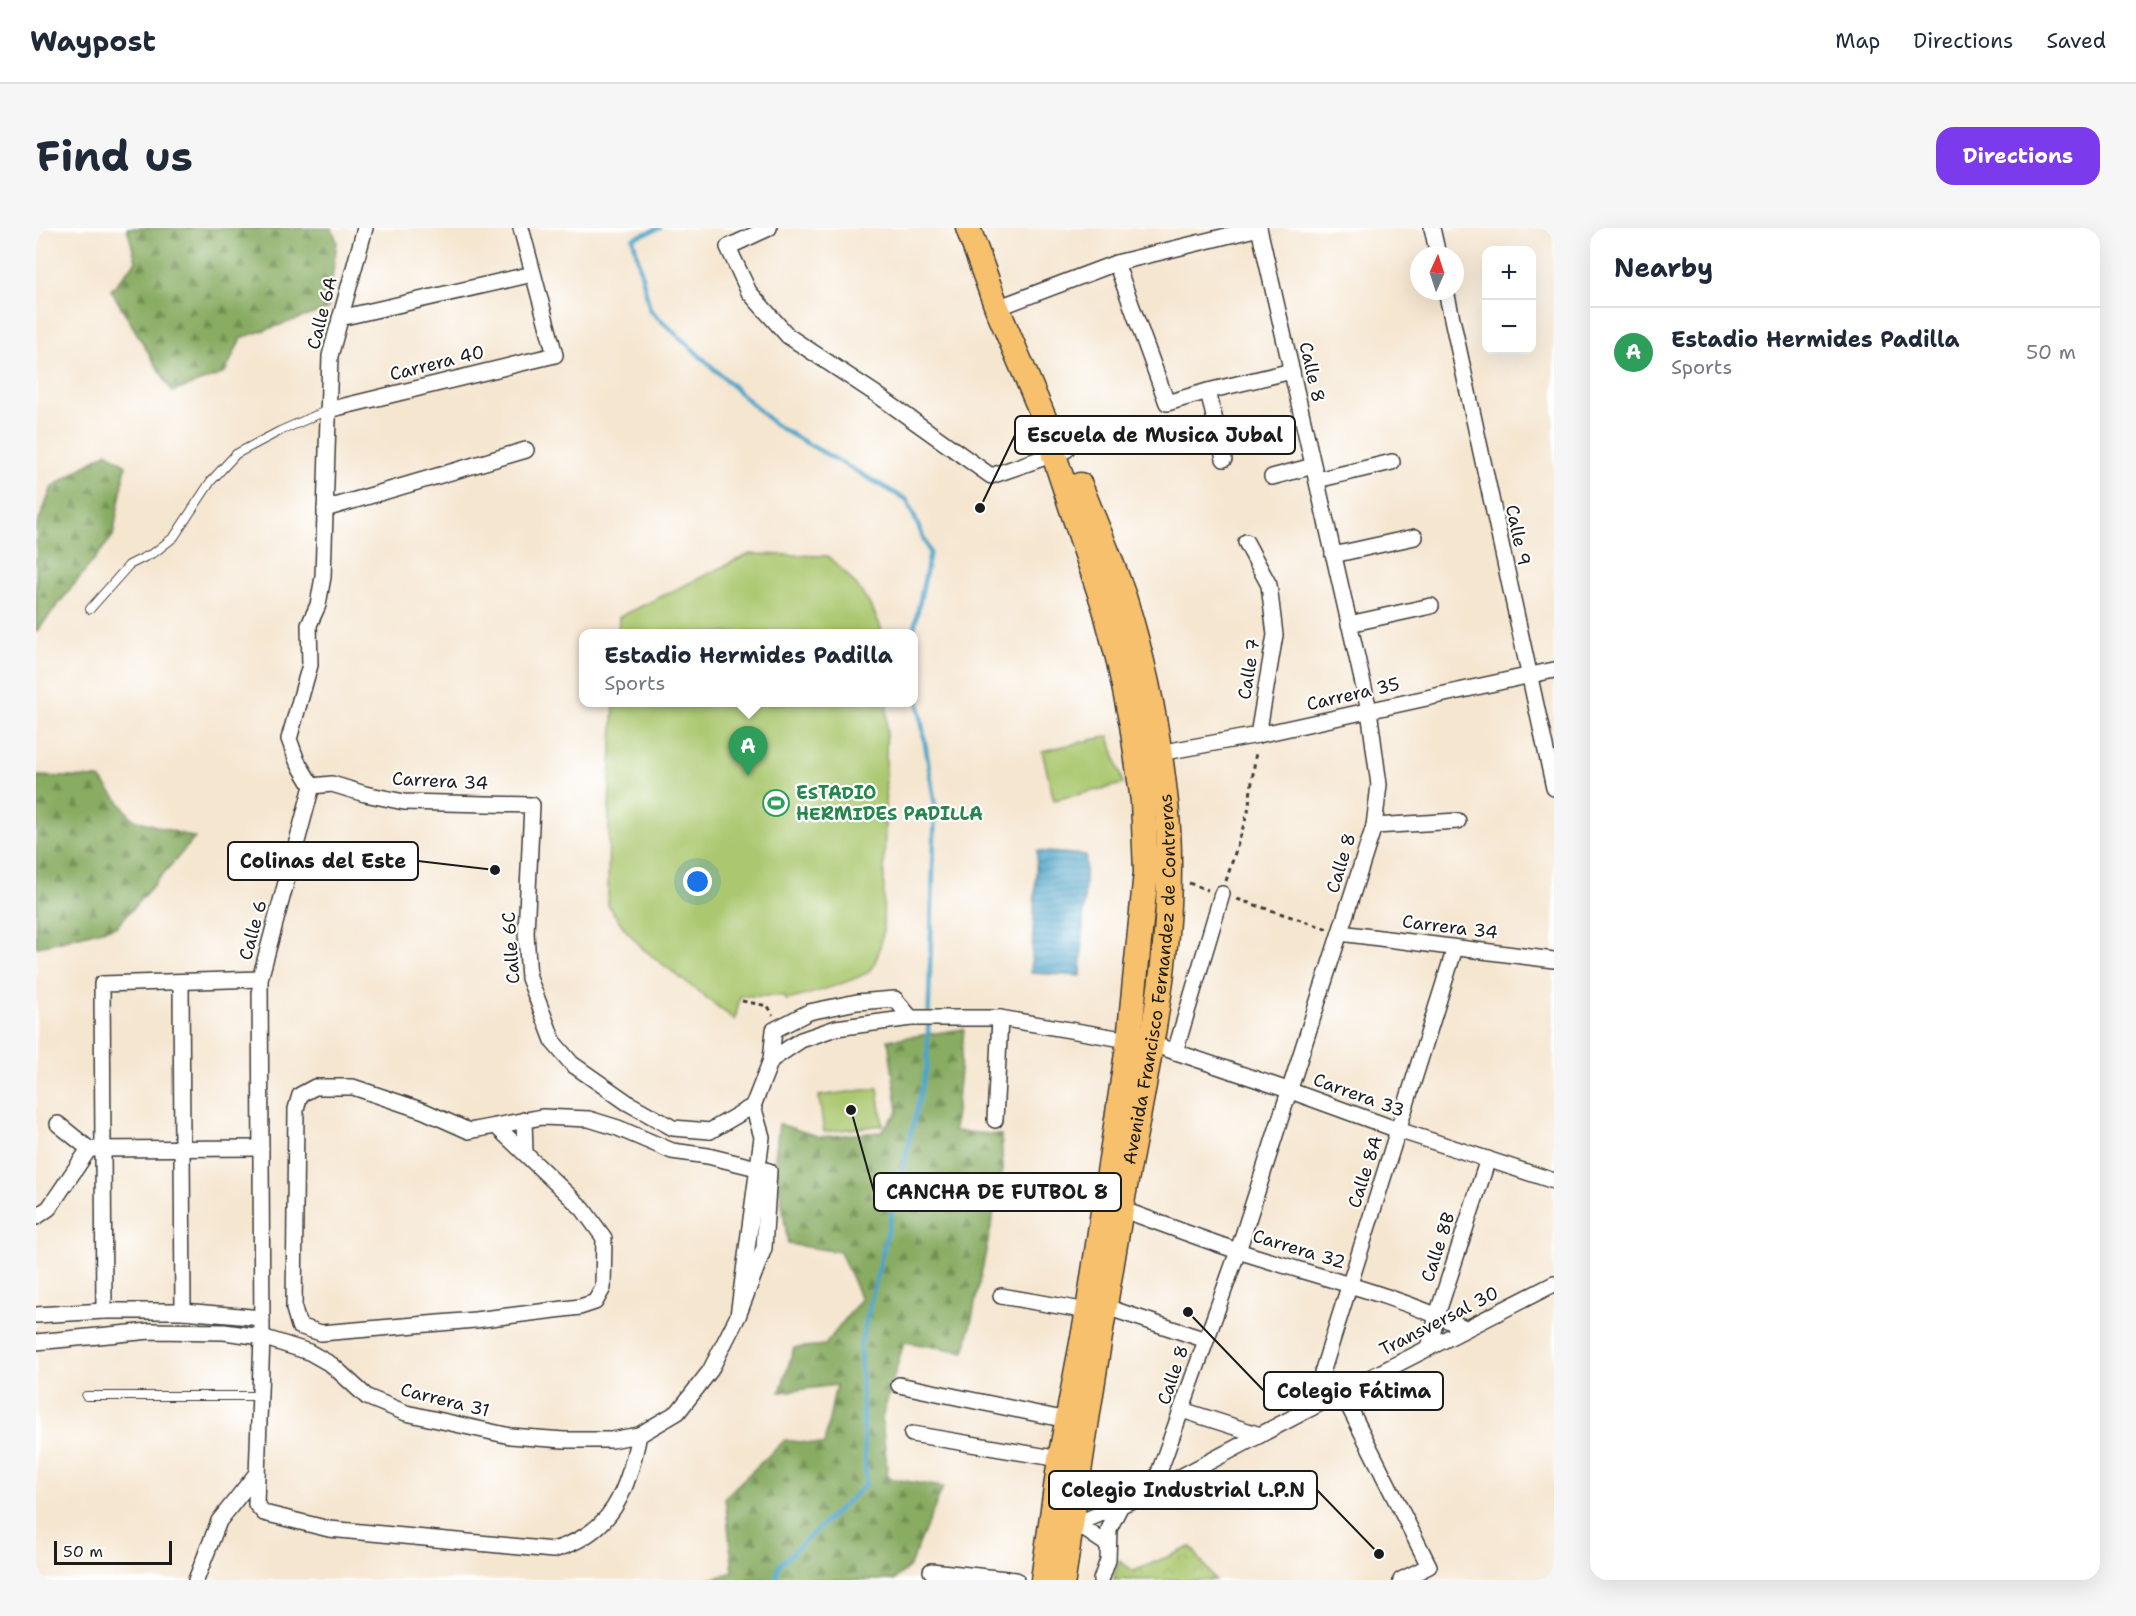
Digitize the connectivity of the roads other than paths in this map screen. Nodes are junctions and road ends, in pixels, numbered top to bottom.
1 (365, 228) edge
2 (521, 228) edge
3 (769, 228) edge
4 (968, 228) edge
5 (1259, 228) edge
6 (1432, 228) edge
7 (1436, 246) edge
8 (1116, 263) junction
9 (533, 274) junction
10 (1448, 300) edge
11 (997, 308) junction
12 (340, 318) junction
13 (1292, 371) junction
14 (1208, 391) junction
15 (328, 410) junction
16 (1057, 446) junction
17 (526, 450) dead end
18 (1224, 459) dead end
19 (1392, 462) dead end
20 (1315, 473) junction
21 (1272, 477) dead end
22 (325, 509) junction
23 (1415, 537) dead end
24 (1246, 542) dead end
25 (1333, 555) junction
26 (1431, 606) dead end
27 (90, 609) dead end
28 (1349, 624) junction
29 (1554, 670) edge
30 (1528, 675) junction
31 (1369, 710) junction
32 (1258, 735) junction
33 (1159, 753) junction
34 (312, 786) junction
35 (1554, 788) edge
36 (532, 804) joint
37 (1458, 821) dead end
38 (1374, 826) junction
39 (1222, 894) road end
40 (1341, 933) junction
41 (1455, 948) junction
42 (1554, 960) edge
43 (260, 980) junction
44 (180, 982) junction
45 (917, 1018) junction
46 (1000, 1018) junction
47 (1141, 1042) junction
48 (1175, 1052) junction
49 (771, 1060) junction
50 (1288, 1090) junction
51 (753, 1106) junction
52 (524, 1120) junction
53 (995, 1120) dead end
54 (58, 1124) dead end
55 (496, 1126) junction
56 (1398, 1130) junction
57 (710, 1131) junction
58 (183, 1148) junction
59 (261, 1148) junction
60 (96, 1150) junction
61 (525, 1152) junction
62 (708, 1156) junction
63 (1488, 1159) junction
64 (758, 1167) junction
65 (1554, 1181) edge
66 (1121, 1209) junction
67 (36, 1217) edge
68 (1238, 1251) junction
69 (1350, 1284) junction
70 (1554, 1284) edge
71 (1001, 1296) dead end
72 (1097, 1309) junction
73 (104, 1311) junction
74 (183, 1311) junction
75 (36, 1314) edge
76 (1437, 1315) junction
77 (262, 1318) junction
78 (1465, 1328) junction
79 (262, 1337) junction
80 (1206, 1340) junction
81 (36, 1341) edge
82 (1429, 1348) junction
83 (899, 1385) dead end
84 (1342, 1393) junction
85 (86, 1396) dead end
86 (260, 1396) junction
87 (1311, 1408) junction
88 (1182, 1410) junction
89 (1067, 1420) junction
90 (912, 1434) dead end
91 (1260, 1435) junction
92 (639, 1436) junction
93 (1060, 1459) junction
94 (257, 1473) junction
95 (1152, 1492) junction
96 (1121, 1505) junction
97 (1066, 1528) junction
98 (1108, 1545) junction
99 (931, 1571) dead end
100 (196, 1580) edge
101 (1016, 1580) edge
102 (1043, 1580) edge
103 (1063, 1580) edge
104 (1101, 1580) edge
105 (1401, 1580) edge

1 - 12 street, Calle 6A
2 - 9 street
3 - 16 street
4 - 11 main road, Avenida Francisco Fernandez de Contreras
5 - 8 street
5 - 13 street, Calle 8
6 - 7 street
8 - 11 street
8 - 14 street
9 - 12 street
9 - 15 street, Carrera 40
10 - 30 street, Calle 9
11 - 16 main road, Avenida Francisco Fernandez de Contreras
12 - 15 street, Calle 6A
13 - 14 street
13 - 20 street, Calle 8
14 - 18 street
15 - 22 street, Calle 6A
15 - 27 lane
16 - 33 main road, Avenida Francisco Fernandez de Contreras
16 - 47 main road, Avenida Francisco Fernandez de Contreras
17 - 22 street
19 - 20 street
20 - 21 street
20 - 25 street, Calle 8
22 - 34 street, Calle 6A
23 - 25 street
24 - 32 street, Calle 7
25 - 28 street, Calle 8
26 - 28 street
28 - 31 street, Calle 8
29 - 30 street, Carrera 35
30 - 31 street, Carrera 35
30 - 35 street, Calle 9
31 - 32 street, Carrera 35
31 - 38 street, Calle 8
32 - 33 street, Carrera 35
33 - 47 main road, Avenida Francisco Fernandez de Contreras
34 - 36 street, Carrera 34
34 - 43 street, Calle 6
36 - 57 street, Calle 6C
37 - 38 street
38 - 40 street, Calle 8
39 - 48 street
40 - 41 street, Carrera 34
40 - 50 street, Calle 8
41 - 42 street, Carrera 34
41 - 56 street, Calle 8A
43 - 44 street
43 - 59 street, Calle 6
44 - 58 street
44 - 60 street
45 - 46 street, Carrera 33
45 - 49 street
45 - 49 street
46 - 47 street, Carrera 33
46 - 53 street
47 - 48 street, Carrera 33
47 - 66 main road, Avenida Francisco Fernandez de Contreras
47 - 72 main road, Avenida Francisco Fernandez de Contreras
48 - 50 street, Carrera 33
49 - 51 street
50 - 56 street, Carrera 33
50 - 68 street, Calle 8
51 - 57 street
51 - 64 street
52 - 55 street
52 - 61 street
52 - 62 street
54 - 60 street
55 - 61 street
55 - 61 street
56 - 63 street, Carrera 33
56 - 69 street, Calle 8A
57 - 62 street
58 - 59 street
58 - 60 street
58 - 74 street
59 - 77 street, Calle 6
60 - 67 street
60 - 73 street
62 - 64 street
63 - 65 street, Carrera 33
63 - 76 street, Calle 8B
64 - 92 street
66 - 68 street, Carrera 32
66 - 72 main road, Avenida Francisco Fernandez de Contreras
68 - 69 street, Carrera 32
68 - 80 street, Calle 8
69 - 76 street, Carrera 32
69 - 87 street, Calle 8A
70 - 78 street, Transversal 30
71 - 72 street
72 - 80 street
72 - 89 main road, Avenida Francisco Fernandez de Contreras
72 - 97 main road, Avenida Francisco Fernandez de Contreras
73 - 74 street
73 - 75 street
74 - 77 street
76 - 78 street, Carrera 32
76 - 82 street, Calle 8B
77 - 79 street, Calle 6
78 - 82 street, Transversal 30
79 - 81 street, Carrera 31
79 - 86 street, Calle 6
79 - 92 street, Carrera 31
80 - 88 street, Calle 8
82 - 84 street, Transversal 30
83 - 89 street
84 - 87 street, Transversal 30
84 - 105 street
85 - 86 lane
86 - 94 street, Calle 6
87 - 91 street, Transversal 30
88 - 91 street
88 - 95 street, Calle 8
89 - 93 main road, Avenida Francisco Fernandez de Contreras
90 - 93 street
91 - 95 street, Transversal 30
92 - 94 street, Calle 6
93 - 97 main road, Avenida Francisco Fernandez de Contreras
94 - 100 street
95 - 96 street, Transversal 30
96 - 97 street, Transversal 30
96 - 98 street
97 - 98 street
97 - 102 main road, Avenida Francisco Fernandez de Contreras
97 - 103 main road, Avenida Francisco Fernandez de Contreras
98 - 104 street
99 - 101 street

